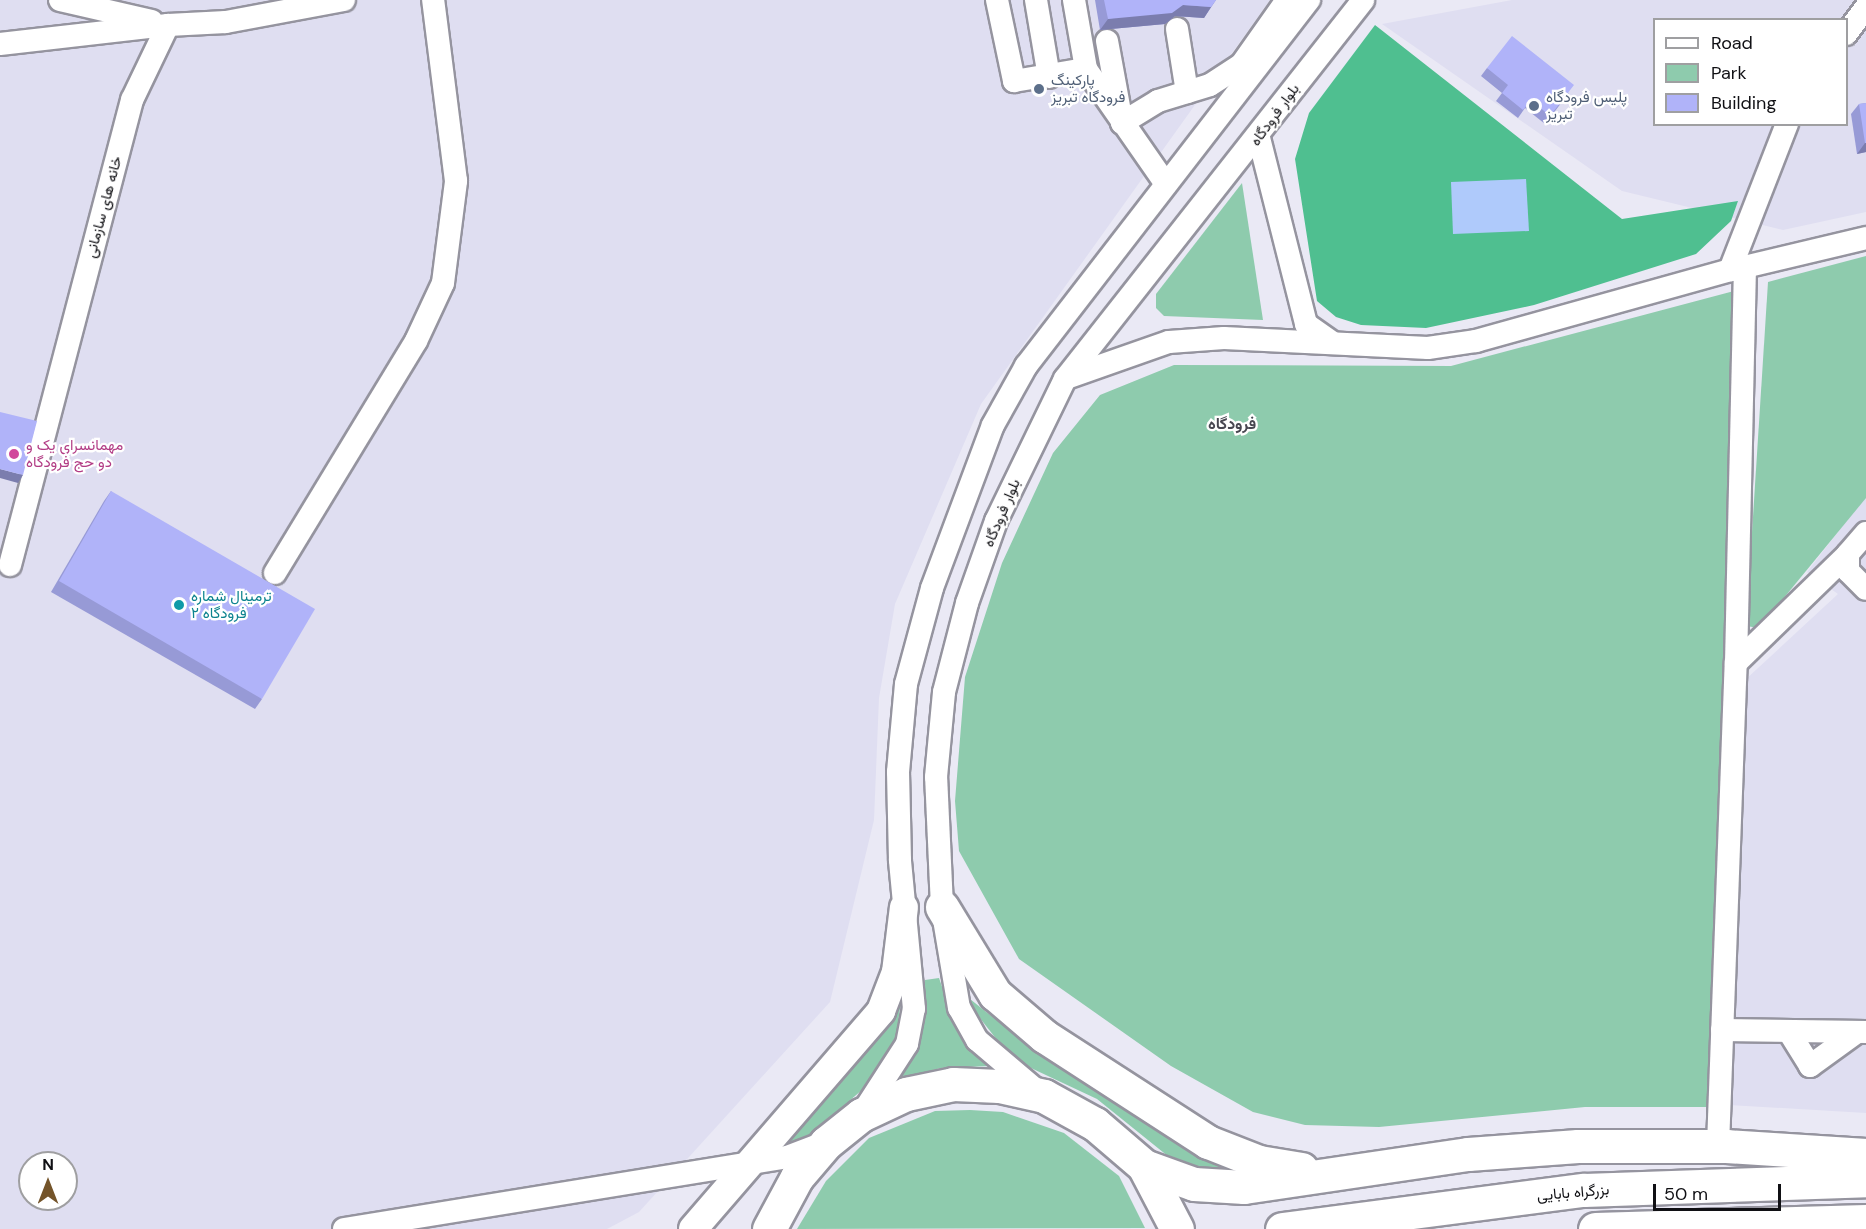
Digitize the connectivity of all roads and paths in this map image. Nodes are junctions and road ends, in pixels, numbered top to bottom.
1 (60, 0) edge
2 (344, 0) edge
3 (434, 0) edge
4 (997, 0) edge
5 (1036, 0) edge
6 (1074, 0) edge
7 (1287, 0) edge
8 (1309, 0) edge
9 (1362, 0) edge
10 (1866, 6) edge
11 (168, 25) junction
12 (1177, 29) dead end
13 (1848, 31) edge
14 (1107, 41) dead end
15 (0, 44) edge
16 (1086, 69) junction
17 (1049, 77) junction
18 (1187, 92) junction
19 (1122, 123) junction
20 (1786, 126) edge
21 (1259, 138) junction
22 (1167, 184) junction
23 (1866, 238) edge
24 (1738, 269) junction
25 (1333, 343) junction
26 (1065, 379) junction
27 (1866, 533) edge
28 (1848, 554) junction
29 (9, 565) dead end
30 (275, 573) dead end
31 (1866, 589) edge
32 (1736, 663) junction
33 (904, 906) junction
34 (942, 906) junction
35 (1722, 1030) junction
36 (1789, 1032) junction
37 (1861, 1032) edge
38 (1044, 1096) junction
39 (861, 1115) junction
40 (826, 1143) junction
41 (1718, 1146) junction
42 (1866, 1155) edge
43 (749, 1163) junction
44 (1144, 1166) junction
45 (1333, 1174) junction
46 (1866, 1180) edge
47 (1866, 1221) edge
48 (1175, 1223) edge
49 (766, 1225) edge
50 (344, 1229) edge
51 (693, 1229) edge
52 (1282, 1229) edge
53 (1595, 1229) edge

1 - 11 street
2 - 11 street
3 - 30 street
4 - 17 street
5 - 17 street
6 - 16 street
7 - 18 street
8 - 22 street
9 - 21 street, بلوار فرودگاه
10 - 13 street
11 - 15 street
11 - 29 street, خانه های سازمانی
12 - 18 street
14 - 19 street
16 - 17 street
16 - 19 street
18 - 19 street
19 - 22 street
20 - 24 street
21 - 25 street
21 - 26 street, بلوار فرودگاه
22 - 33 street
23 - 24 street
24 - 25 street
24 - 32 street
25 - 26 street
26 - 34 street, بلوار فرودگاه
27 - 28 street
28 - 31 street
28 - 32 street
32 - 35 street
33 - 39 street
33 - 43 main road
34 - 38 street, بلوار فرودگاه
34 - 45 highway
35 - 36 street
35 - 41 street
36 - 37 street
36 - 37 street
38 - 39 highway
38 - 44 highway
39 - 40 highway
40 - 43 street
40 - 49 highway
41 - 42 highway
41 - 45 highway
43 - 50 street
43 - 51 main road
44 - 45 highway
44 - 48 highway
46 - 52 highway, بزرگراه بابایی
47 - 53 highway

